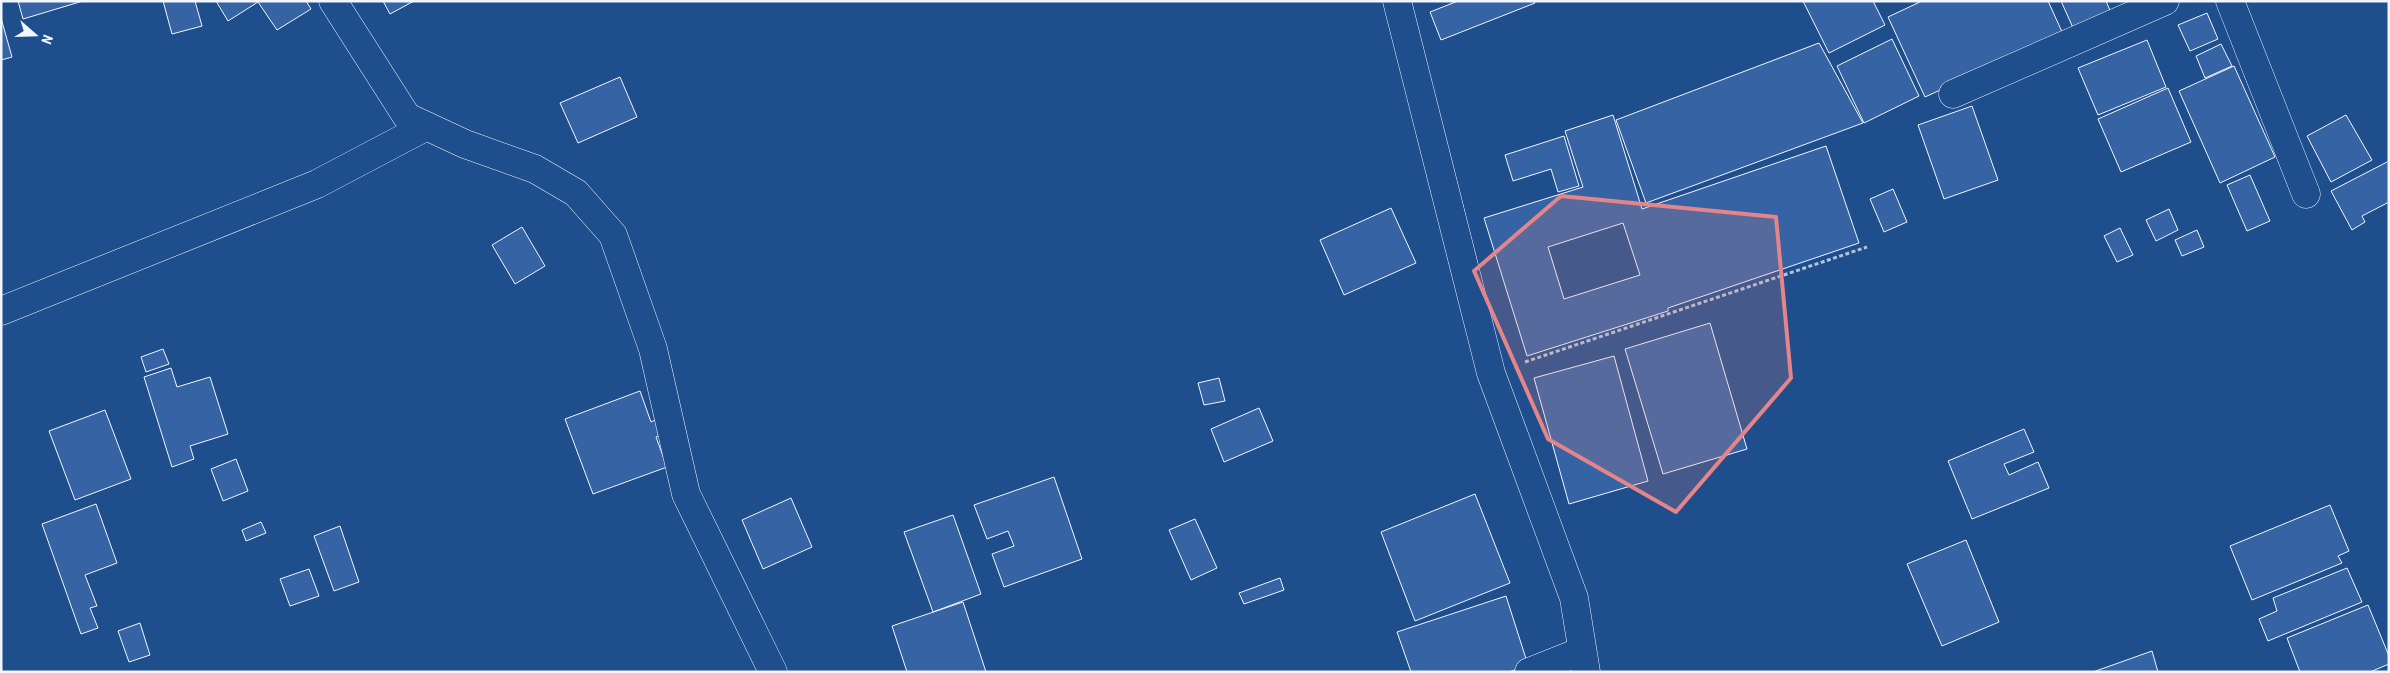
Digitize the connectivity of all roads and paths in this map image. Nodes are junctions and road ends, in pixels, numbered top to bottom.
1 (333, 1) edge
2 (1397, 1) edge
3 (2165, 1) edge
4 (2230, 1) edge
5 (1953, 94) dead end
6 (427, 126) junction
7 (2306, 194) dead end
8 (1867, 247) dead end
9 (1, 311) edge
10 (1491, 374) junction
11 (1584, 661) edge
12 (773, 672) edge
13 (1529, 672) edge

1 - 6 street
2 - 10 street
3 - 5 street
4 - 7 street
6 - 9 street
6 - 12 street
8 - 10 path
10 - 11 street
11 - 13 street

